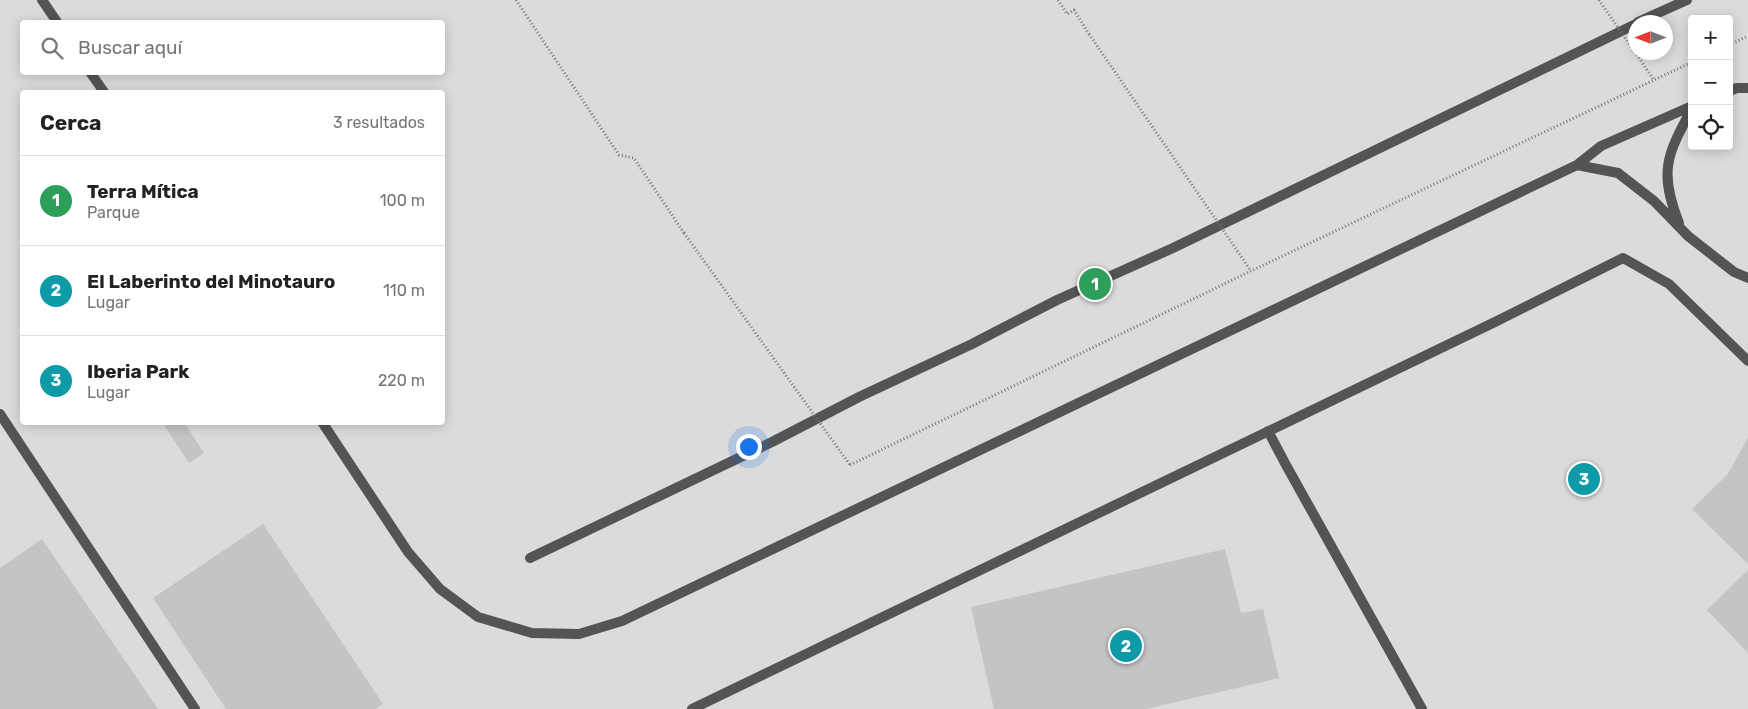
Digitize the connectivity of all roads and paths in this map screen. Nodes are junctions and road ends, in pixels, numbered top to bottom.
1 (42, 0) edge
2 (516, 0) edge
3 (1058, 0) edge
4 (1599, 0) edge
5 (1687, 0) edge
6 (1654, 15) edge
7 (56, 20) edge
8 (1628, 27) edge
9 (1748, 36) edge
10 (1733, 43) edge
11 (1688, 64) edge
12 (92, 75) edge
13 (1654, 80) junction
14 (1748, 88) edge
15 (103, 90) edge
16 (1733, 90) edge
17 (1688, 110) edge
18 (1688, 115) edge
19 (1577, 165) junction
20 (1680, 227) junction
21 (1251, 271) junction
22 (1748, 278) edge
23 (1748, 361) edge
24 (0, 414) edge
25 (324, 425) edge
26 (1268, 431) junction
27 (530, 558) dead end
28 (195, 709) edge
29 (692, 709) edge
30 (1422, 709) edge

1 - 7 lane
2 - 21 path, bridge
3 - 21 path, bridge
4 - 13 path, bridge
5 - 6 lane
8 - 27 lane
9 - 10 path
11 - 13 path
12 - 15 lane
13 - 21 path
14 - 16 lane
17 - 19 lane
18 - 20 lane
19 - 20 lane
19 - 25 lane
20 - 22 lane
23 - 26 lane
24 - 28 lane
26 - 29 lane
26 - 30 lane

